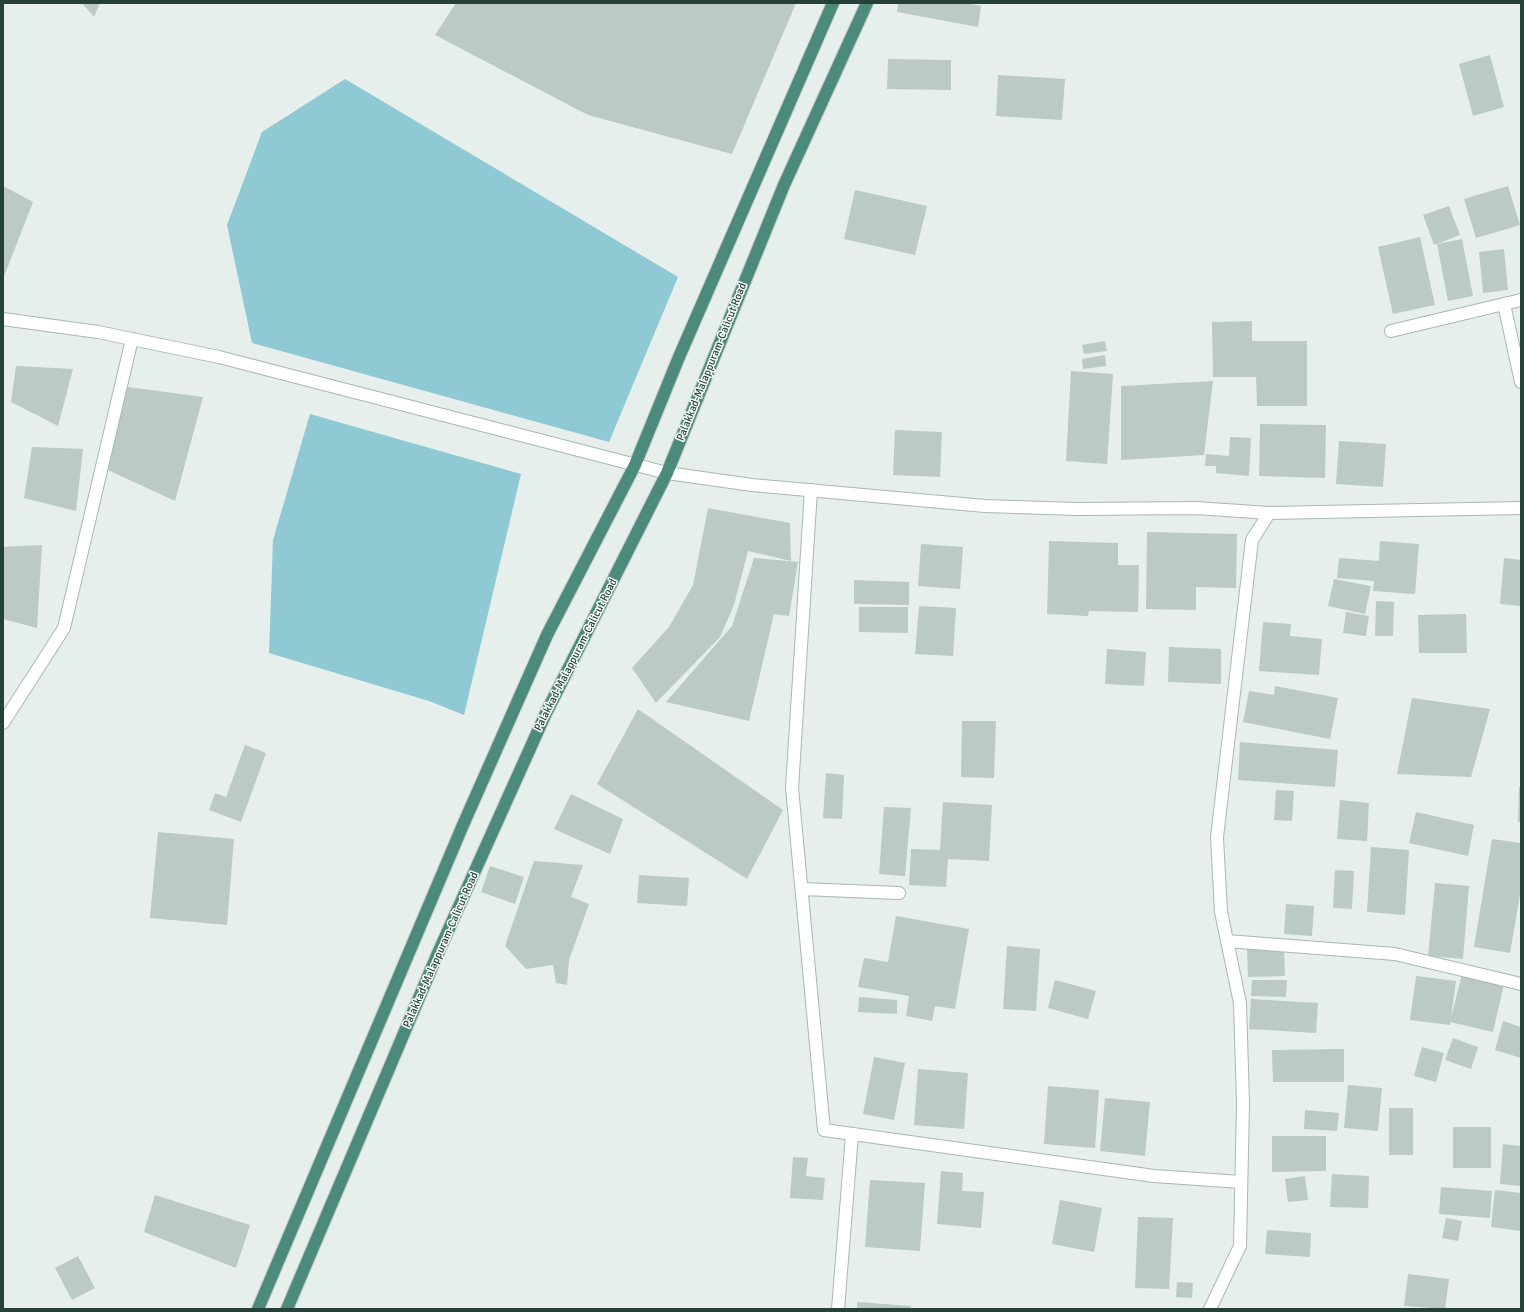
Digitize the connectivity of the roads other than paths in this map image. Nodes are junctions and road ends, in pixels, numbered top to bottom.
1 (833, 3) edge
2 (867, 3) edge
3 (1521, 300) edge
4 (1504, 304) junction
5 (3, 319) edge
6 (1391, 331) dead end
7 (132, 339) junction
8 (1521, 382) edge
9 (635, 465) junction
10 (667, 473) junction
11 (811, 490) junction
12 (1521, 508) edge
13 (1269, 513) junction
14 (3, 723) edge
15 (802, 888) junction
16 (899, 893) dead end
17 (1227, 941) junction
18 (1521, 984) edge
19 (852, 1135) junction
20 (1241, 1182) junction
21 (258, 1309) edge
22 (287, 1309) edge
23 (838, 1309) edge
24 (1210, 1309) edge

1 - 9 highway
2 - 10 highway, Palakkad-Malappuram-Calicut Road
3 - 4 street
4 - 6 street
4 - 8 street
5 - 7 street
7 - 9 street
7 - 14 street
9 - 10 street
9 - 21 highway
10 - 11 street
10 - 22 highway, Palakkad-Malappuram-Calicut Road
11 - 13 street
11 - 15 street
12 - 13 street
13 - 17 street
15 - 16 street
15 - 19 street
17 - 18 street
17 - 20 street
19 - 20 street
19 - 23 street
20 - 24 street

